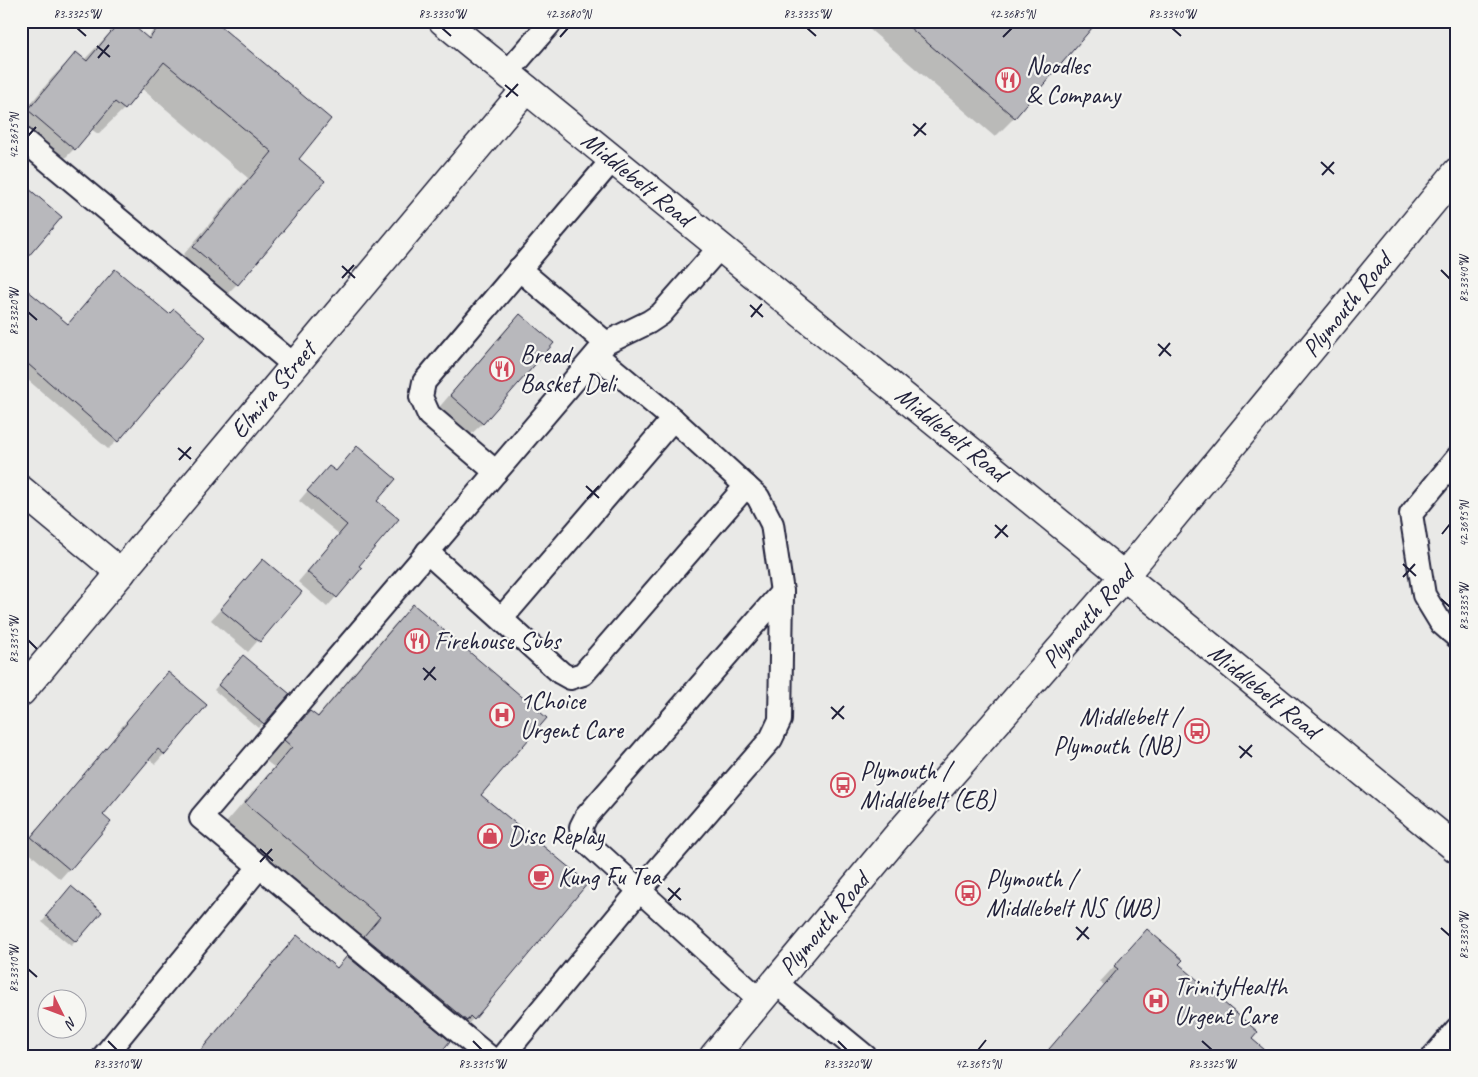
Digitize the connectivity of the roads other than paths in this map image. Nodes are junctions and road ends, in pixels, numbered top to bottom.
1 (443, 21) edge
2 (552, 21) edge
3 (516, 81) junction
4 (21, 138) edge
5 (613, 159) junction
6 (1455, 178) edge
7 (720, 247) junction
8 (519, 269) junction
9 (601, 349) junction
10 (294, 365) junction
11 (673, 419) junction
12 (1457, 458) edge
13 (496, 472) junction
14 (746, 486) junction
15 (21, 490) edge
16 (427, 552) junction
17 (121, 573) junction
18 (1124, 576) junction
19 (782, 592) junction
20 (502, 618) junction
21 (1457, 637) edge
22 (21, 692) edge
23 (1457, 849) edge
24 (260, 866) junction
25 (640, 890) junction
26 (768, 991) junction
27 (1457, 1030) edge
28 (104, 1056) edge
29 (488, 1056) edge
30 (503, 1056) edge
31 (714, 1056) edge
32 (865, 1056) edge
33 (1434, 1056) edge

1 - 3 main road, Middlebelt Road
2 - 3 lane
3 - 5 main road, Middlebelt Road
3 - 10 main road, Elmira Street
4 - 10 lane
5 - 7 main road, Middlebelt Road
5 - 8 lane
6 - 18 main road, Plymouth Road
7 - 9 lane
7 - 18 main road, Middlebelt Road
8 - 9 lane
8 - 13 lane
9 - 11 lane
9 - 13 lane
10 - 17 main road, Elmira Street
11 - 14 lane
11 - 20 lane
12 - 21 lane
13 - 16 lane
14 - 19 lane
14 - 20 lane
15 - 17 main road
16 - 20 lane
16 - 24 lane
17 - 22 main road, Elmira Street
18 - 23 main road, Middlebelt Road
18 - 26 main road, Plymouth Road
19 - 25 lane
19 - 25 lane
24 - 28 lane
24 - 29 lane
25 - 26 lane
25 - 30 lane
26 - 31 main road, Plymouth Road
26 - 32 lane
27 - 33 lane

